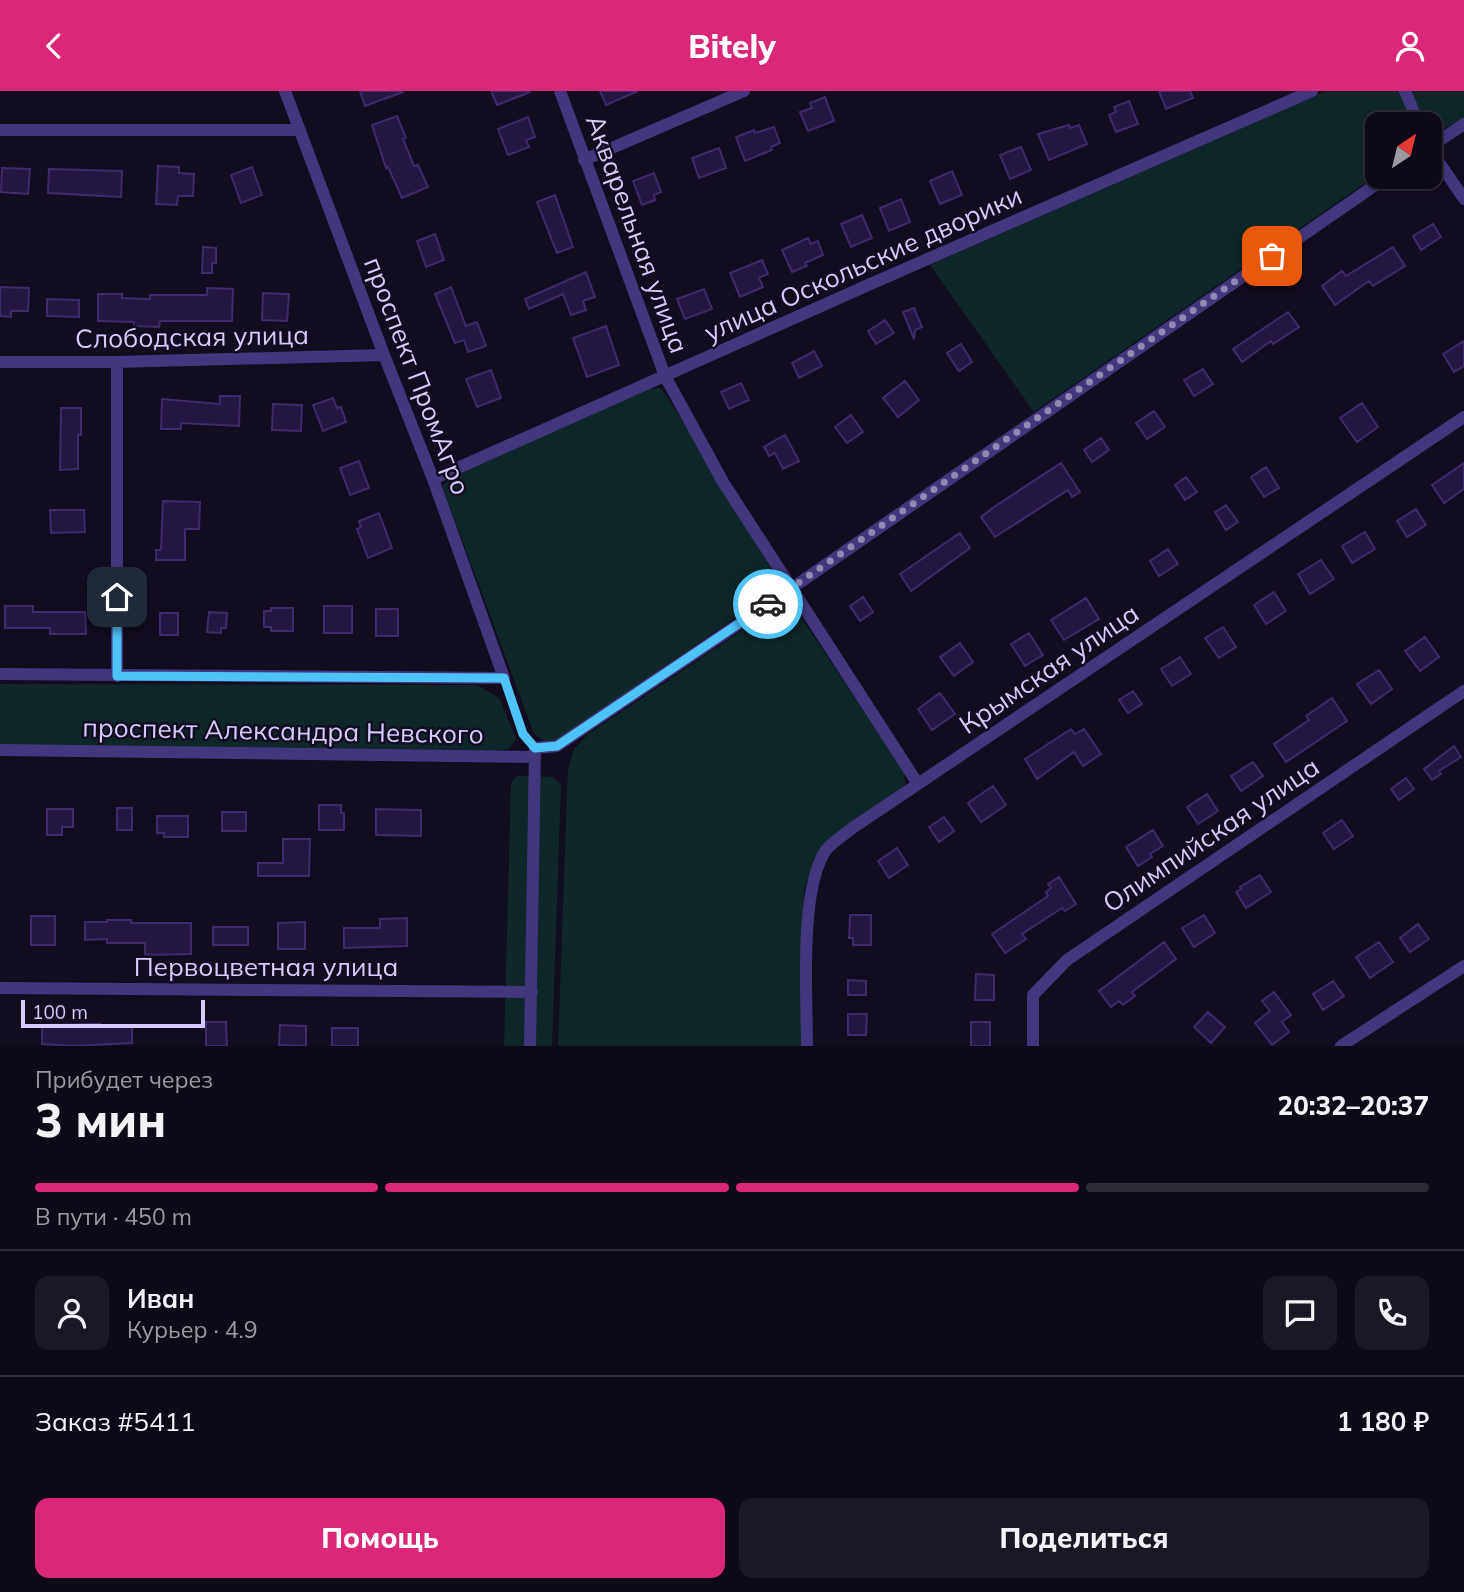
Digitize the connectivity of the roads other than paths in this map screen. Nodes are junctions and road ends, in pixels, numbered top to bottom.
1 (285, 91) edge
2 (560, 91) edge
3 (744, 91) edge
4 (1312, 91) edge
5 (1405, 91) edge
6 (1414, 112) edge
7 (1464, 124) edge
8 (0, 130) edge
9 (300, 130) junction
10 (1442, 140) edge
11 (584, 160) junction
12 (1442, 166) edge
13 (1370, 189) edge
14 (1464, 199) edge
15 (384, 355) junction
16 (0, 362) edge
17 (117, 362) junction
18 (665, 376) junction
19 (1464, 417) edge
20 (433, 479) junction
21 (790, 589) junction
22 (0, 674) edge
23 (117, 676) junction
24 (504, 678) junction
25 (1464, 691) edge
26 (0, 750) edge
27 (535, 753) junction
28 (918, 784) junction
29 (1464, 966) edge
30 (0, 988) edge
31 (532, 992) junction
32 (530, 1046) edge
33 (807, 1046) edge
34 (1033, 1046) edge
35 (1341, 1046) edge

1 - 9 street, проспект ПромАгро
2 - 11 street, Акварельная улица
3 - 11 street
4 - 18 street, улица Оскольские дворики
5 - 6 street
7 - 10 street
8 - 9 street
9 - 15 street, проспект ПромАгро
11 - 18 street, Акварельная улица
12 - 14 street
13 - 21 street, проспект Александра Невского
15 - 17 street, Слободская улица
15 - 20 street, проспект ПромАгро
16 - 17 street, Слободская улица
17 - 23 street
18 - 20 street, улица Оскольские дворики
18 - 21 street, Акварельная улица
19 - 28 street, Крымская улица
20 - 24 street, проспект ПромАгро
21 - 27 street, проспект Александра Невского
21 - 28 street, Акварельная улица
22 - 23 street, проспект Александра Невского
23 - 24 street, проспект Александра Невского
24 - 27 lane
25 - 34 street, Олимпийская улица
26 - 27 street, проспект Александра Невского
27 - 31 street
28 - 33 street, Крымская улица
29 - 35 street
30 - 31 street, Первоцветная улица
31 - 32 street

